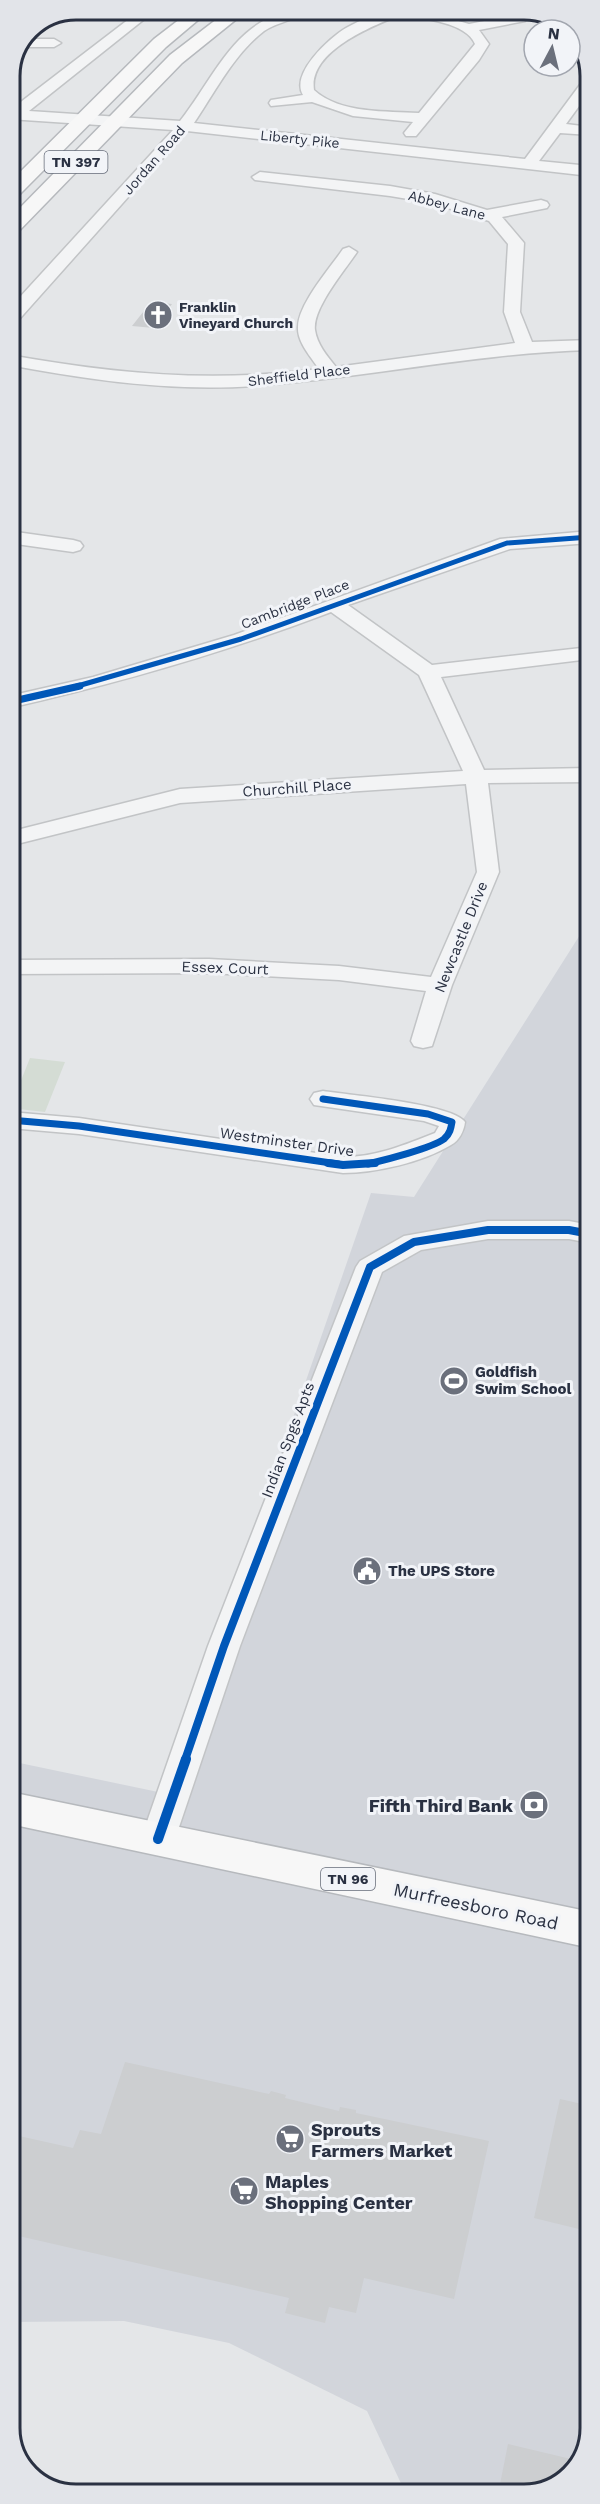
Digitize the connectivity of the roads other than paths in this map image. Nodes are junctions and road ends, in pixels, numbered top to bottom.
1 (136, 20) edge
2 (189, 20) edge
3 (227, 20) edge
4 (274, 20) edge
5 (375, 20) edge
6 (438, 20) edge
7 (510, 20) edge
8 (469, 28) junction
9 (30, 43) edge
10 (54, 43) dead end
11 (580, 96) edge
12 (312, 98) junction
13 (276, 104) dead end
14 (20, 109) edge
15 (20, 115) edge
16 (82, 118) junction
17 (422, 118) junction
18 (116, 120) junction
19 (184, 126) junction
20 (557, 128) junction
21 (580, 130) edge
22 (398, 150) junction
23 (529, 164) junction
24 (580, 170) edge
25 (260, 177) dead end
26 (20, 183) edge
27 (541, 205) dead end
28 (488, 215) junction
29 (20, 219) edge
30 (349, 252) dead end
31 (20, 308) edge
32 (580, 345) edge
33 (525, 347) junction
34 (20, 362) edge
35 (330, 371) junction
36 (580, 538) edge
37 (20, 539) edge
38 (73, 546) dead end
39 (333, 604) junction
40 (580, 654) edge
41 (428, 672) junction
42 (20, 700) edge
43 (580, 775) edge
44 (476, 777) junction
45 (20, 836) edge
46 (20, 967) edge
47 (440, 985) junction
48 (423, 1041) dead end
49 (323, 1100) dead end
50 (20, 1121) edge
51 (580, 1232) edge
52 (20, 1810) edge
53 (158, 1839) junction
54 (580, 1928) edge

1 - 14 street
2 - 16 highway, TN 397
3 - 18 highway, TN 397
4 - 19 street, Jordan Road
5 - 12 street
6 - 8 street
7 - 8 street
8 - 17 street
9 - 10 street
11 - 20 street
12 - 13 street
12 - 17 street
15 - 16 street, Liberty Pike
16 - 18 street, Liberty Pike
16 - 26 highway, TN 397
17 - 22 street
18 - 19 street, Liberty Pike
18 - 29 highway, TN 397
19 - 22 street, Liberty Pike
19 - 31 street, Jordan Road
20 - 21 street
20 - 23 street
22 - 23 street, Liberty Pike
23 - 24 street, Liberty Pike
25 - 28 street, Abbey Lane
27 - 28 street
28 - 33 street, Abbey Lane
30 - 35 street
32 - 33 street, Sheffield Place
33 - 35 street, Sheffield Place
34 - 35 street, Sheffield Place
36 - 39 street, Cambridge Place
37 - 38 street
39 - 41 street, Newcastle Drive
39 - 42 street, Cambridge Place
40 - 41 street
41 - 44 street, Newcastle Drive
43 - 44 street, Churchill Place
44 - 45 street, Churchill Place
44 - 47 street, Newcastle Drive
46 - 47 street, Essex Court
47 - 48 street, Newcastle Drive
49 - 50 street, Westminster Drive
51 - 53 street, Indian Spgs Apts
52 - 53 highway, Murfreesboro Road / TN 96
53 - 54 highway, Murfreesboro Road / TN 96

